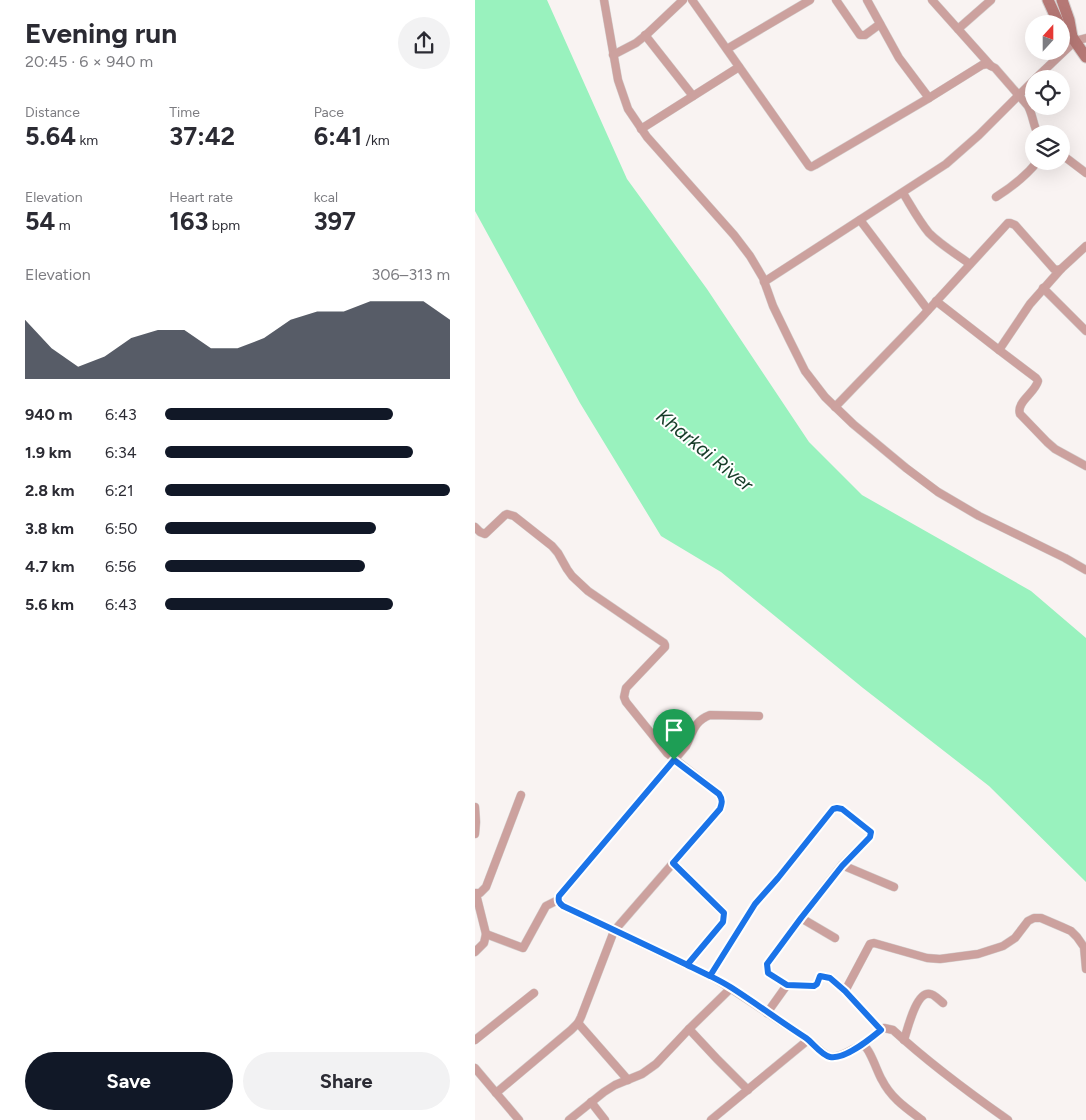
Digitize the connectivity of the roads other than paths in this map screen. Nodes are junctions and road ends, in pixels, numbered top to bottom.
1 (604, 0) edge
2 (683, 0) edge
3 (692, 0) edge
4 (810, 0) edge
5 (836, 0) edge
6 (867, 0) edge
7 (932, 0) edge
8 (991, 0) edge
9 (1048, 0) edge
10 (1062, 0) edge
11 (1055, 15) edge
12 (879, 24) junction
13 (958, 29) junction
14 (645, 36) junction
15 (1078, 38) edge
16 (727, 49) junction
17 (613, 55) junction
18 (1086, 57) edge
19 (991, 66) junction
20 (739, 67) junction
21 (1045, 70) edge
22 (1025, 89) edge
23 (1019, 95) junction
24 (693, 96) junction
25 (929, 98) junction
26 (1035, 125) edge
27 (641, 129) junction
28 (1070, 161) edge
29 (1030, 170) edge
30 (1086, 173) edge
31 (903, 193) junction
32 (996, 197) dead end
33 (860, 220) junction
34 (1086, 246) edge
35 (970, 264) junction
36 (1061, 269) junction
37 (765, 282) junction
38 (1043, 288) junction
39 (936, 302) junction
40 (928, 310) junction
41 (1086, 330) edge
42 (999, 350) junction
43 (835, 407) junction
44 (1086, 466) edge
45 (475, 527) edge
46 (1086, 570) edge
47 (759, 716) dead end
48 (674, 760) junction
49 (521, 795) dead end
50 (475, 807) edge
51 (475, 834) edge
52 (673, 863) junction
53 (842, 866) junction
54 (894, 887) dead end
55 (476, 894) edge
56 (558, 900) junction
57 (801, 918) junction
58 (614, 931) junction
59 (486, 934) junction
60 (835, 938) dead end
61 (475, 952) edge
62 (687, 965) junction
63 (1086, 969) edge
64 (710, 976) junction
65 (787, 985) junction
66 (731, 988) junction
67 (845, 991) junction
68 (535, 993) dead end
69 (943, 1003) dead end
70 (767, 1013) junction
71 (578, 1023) junction
72 (689, 1029) junction
73 (881, 1030) junction
74 (475, 1040) edge
75 (808, 1040) junction
76 (904, 1040) junction
77 (861, 1046) junction
78 (475, 1068) edge
79 (628, 1080) junction
80 (748, 1090) junction
81 (496, 1092) junction
82 (591, 1102) junction
83 (519, 1120) edge
84 (569, 1120) edge
85 (605, 1120) edge
86 (711, 1120) edge
87 (922, 1120) edge
88 (1009, 1120) edge

1 - 17 street
2 - 14 street
3 - 16 street
4 - 16 street
5 - 12 street
6 - 12 street
7 - 13 street
8 - 13 street
9 - 11 main road
10 - 15 main road
12 - 25 street
13 - 19 street
14 - 17 street
14 - 24 street
15 - 18 main road
15 - 21 street
16 - 20 street
17 - 27 street
19 - 23 street
19 - 25 street
20 - 24 street
20 - 25 street
22 - 23 street
23 - 26 street
23 - 31 street
24 - 27 street
27 - 37 street
28 - 30 street
29 - 32 street
31 - 33 street
31 - 35 street
33 - 37 street
33 - 40 street
34 - 36 street
35 - 36 street
35 - 39 street
36 - 38 street
37 - 43 street
38 - 41 street
38 - 42 street
39 - 40 street
39 - 42 street
40 - 43 street
42 - 44 street
43 - 46 street
45 - 48 street
47 - 48 street
48 - 52 street
48 - 56 street
49 - 55 street
50 - 51 street
52 - 58 street
52 - 62 street
53 - 54 street
53 - 57 street
53 - 64 street
55 - 59 street
56 - 58 street
56 - 59 street
57 - 60 street
57 - 65 street
58 - 62 street
58 - 71 street
59 - 61 street
62 - 64 street
63 - 67 street
64 - 66 street
65 - 67 street
65 - 70 street
66 - 70 street
66 - 72 street
67 - 73 street
68 - 74 street
69 - 76 street
70 - 75 street
71 - 79 street
71 - 81 street
72 - 79 street
72 - 80 street
73 - 76 street
73 - 77 street
75 - 77 street
75 - 80 street
76 - 88 street
77 - 87 street
78 - 81 street
79 - 82 street
80 - 86 street
81 - 83 street
82 - 84 street
82 - 85 street

